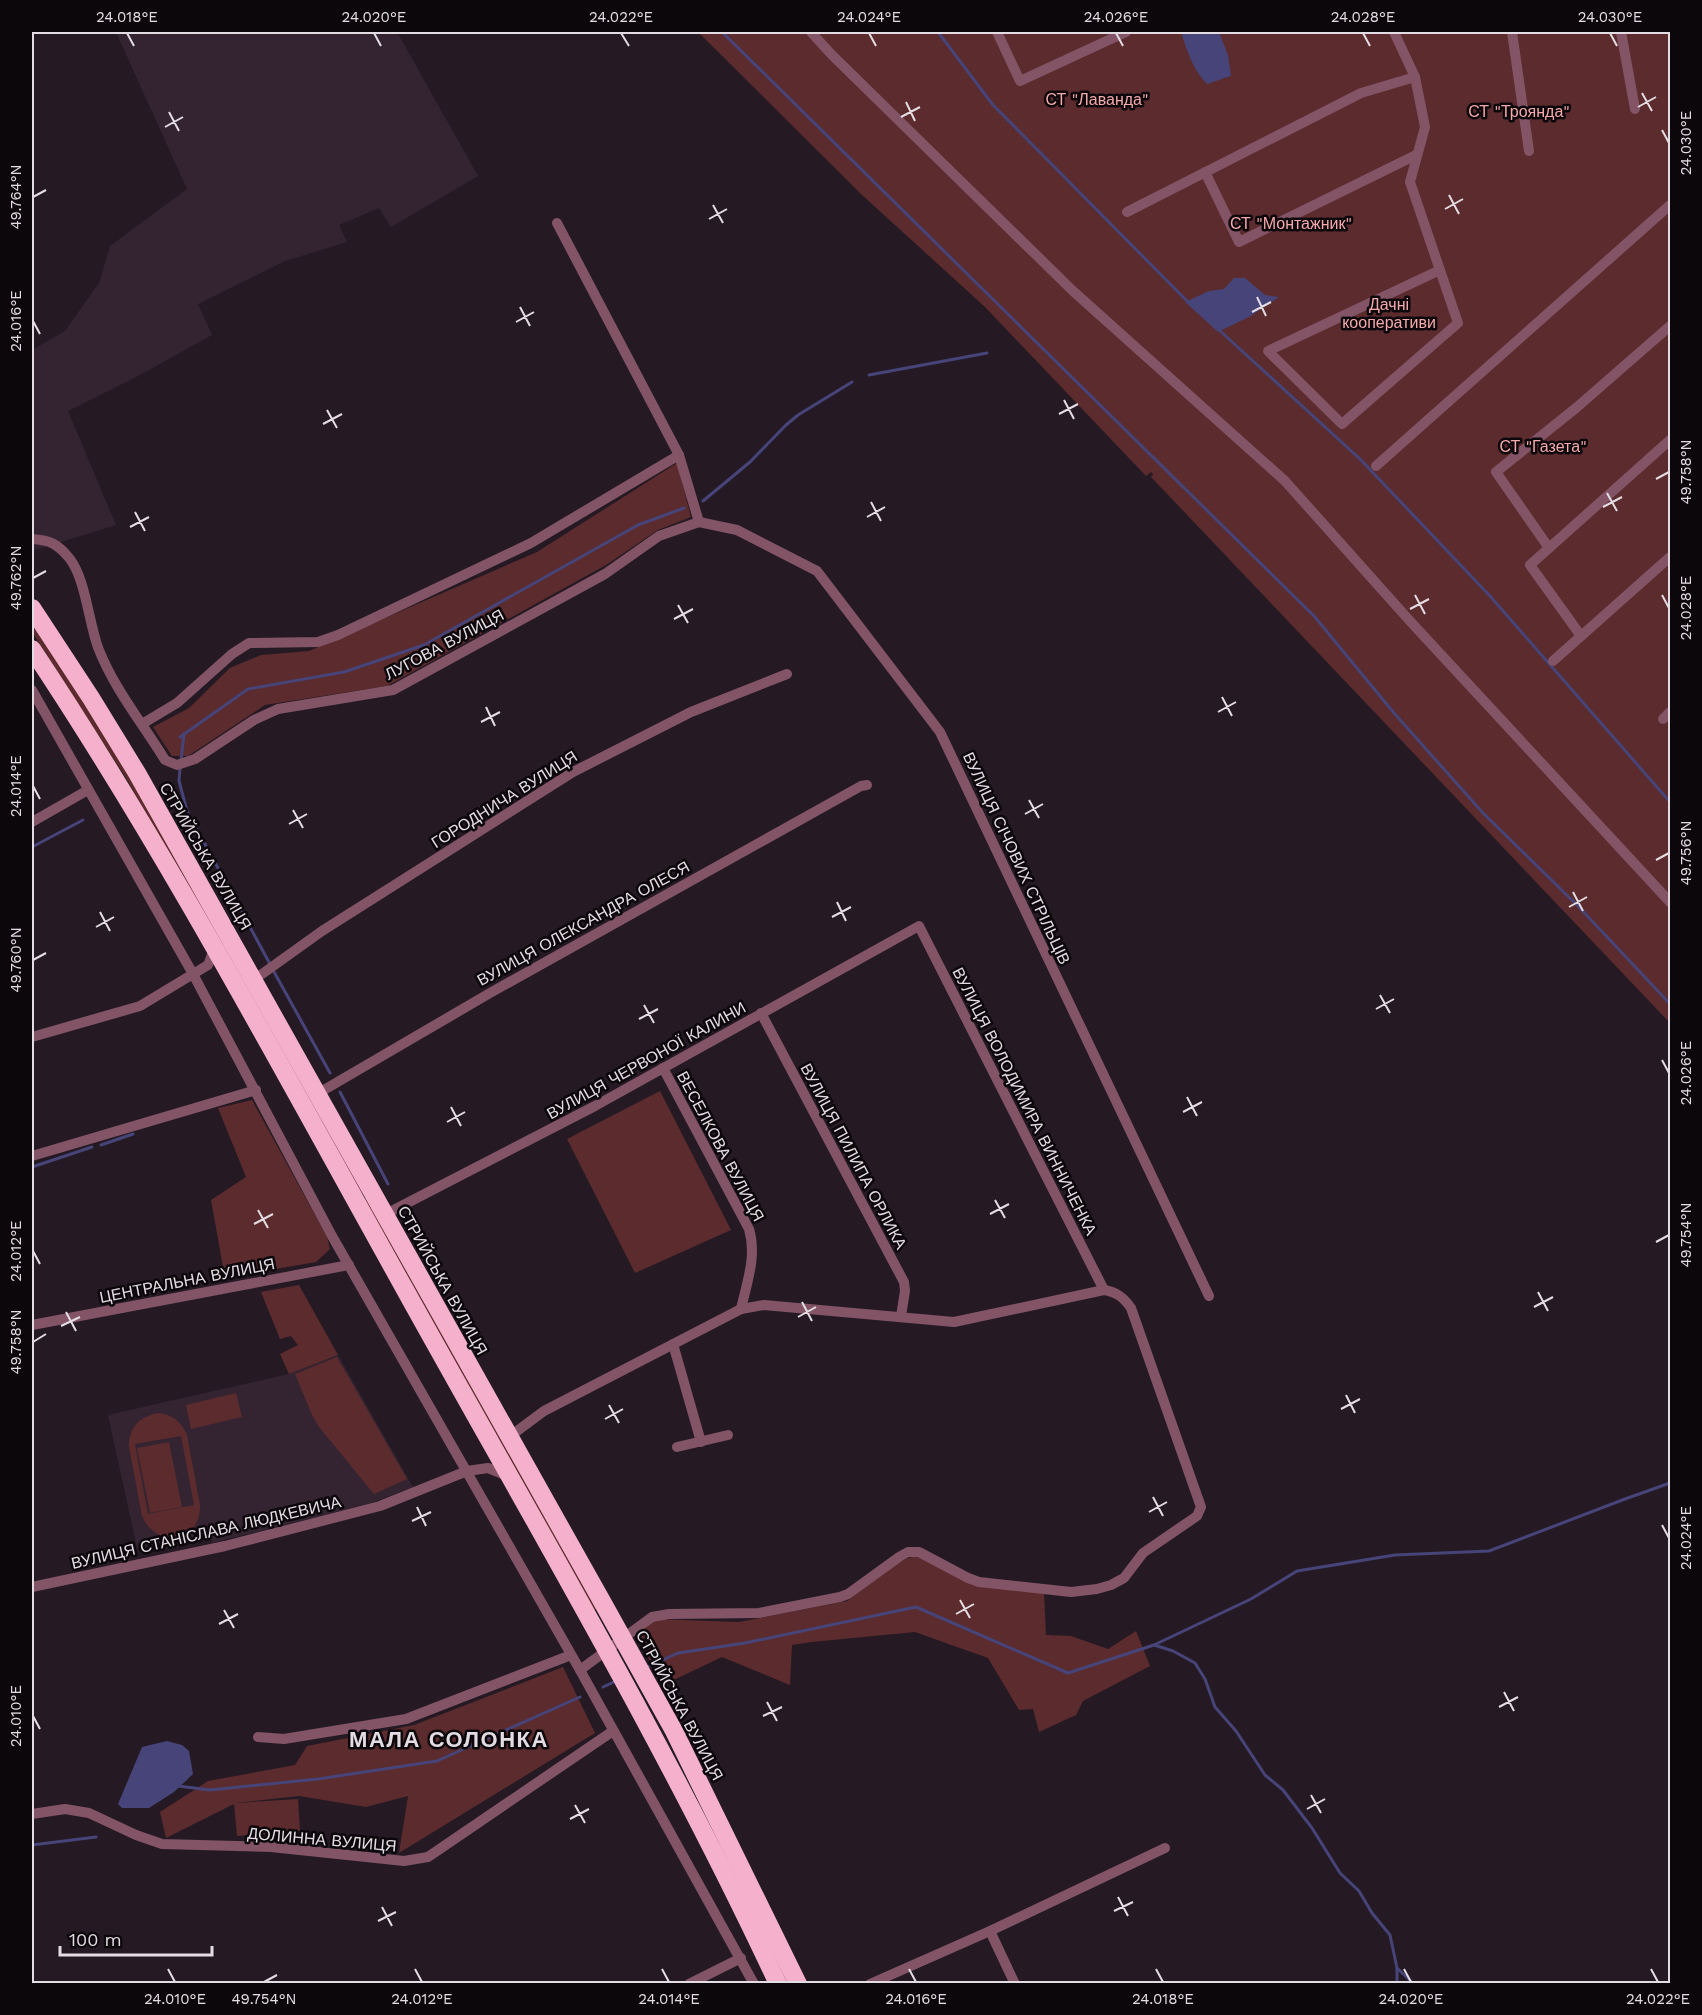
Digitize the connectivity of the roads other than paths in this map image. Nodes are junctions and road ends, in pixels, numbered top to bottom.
1 (811, 32) edge
2 (997, 32) edge
3 (1126, 32) edge
4 (1394, 32) edge
5 (1512, 32) edge
6 (1621, 32) edge
7 (1415, 77) junction
8 (1635, 109) dead end
9 (1529, 151) dead end
10 (1416, 155) junction
11 (1204, 172) junction
12 (1671, 205) edge
13 (1126, 212) dead end
14 (556, 223) dead end
15 (1440, 270) junction
16 (1671, 326) edge
17 (1671, 440) edge
18 (680, 455) junction
19 (1377, 466) dead end
20 (699, 522) junction
21 (32, 539) edge
22 (1549, 548) junction
23 (1671, 556) edge
24 (32, 608) edge
25 (1581, 636) junction
26 (32, 649) edge
27 (1552, 661) dead end
28 (787, 674) dead end
29 (32, 690) edge
30 (142, 724) junction
31 (867, 784) dead end
32 (88, 790) junction
33 (32, 822) edge
34 (1671, 902) edge
35 (919, 926) joint
36 (215, 946) junction
37 (265, 971) junction
38 (197, 972) junction
39 (232, 977) junction
40 (761, 1013) junction
41 (32, 1037) edge
42 (663, 1068) junction
43 (256, 1090) junction
44 (317, 1094) junction
45 (32, 1156) edge
46 (384, 1215) junction
47 (349, 1265) junction
48 (1104, 1290) junction
49 (1209, 1296) dead end
50 (741, 1308) junction
51 (901, 1316) junction
52 (32, 1325) edge
53 (673, 1344) junction
54 (728, 1435) dead end
55 (509, 1437) junction
56 (491, 1442) junction
57 (701, 1442) junction
58 (677, 1447) dead end
59 (488, 1468) junction
60 (467, 1471) junction
61 (510, 1477) junction
62 (32, 1587) edge
63 (571, 1655) junction
64 (580, 1670) junction
65 (613, 1731) junction
66 (258, 1737) dead end
67 (32, 1814) edge
68 (1165, 1848) dead end
69 (990, 1931) junction
70 (741, 1958) junction
71 (689, 1983) edge
72 (754, 1983) edge
73 (778, 1983) edge
74 (798, 1983) edge
75 (870, 1983) edge
76 (1015, 1983) edge

1 - 34 street
2 - 3 street
4 - 7 street
5 - 9 street
6 - 8 street
7 - 10 street
7 - 11 street
10 - 11 street
10 - 15 street
11 - 13 street
12 - 19 street
14 - 18 street
15 - 15 street
16 - 22 street
17 - 22 street
18 - 20 street
18 - 30 street
20 - 30 street, ЛУГОВА ВУЛИЦЯ
20 - 49 street, ВУЛИЦЯ СІЧОВИХ СТРІЛЬЦІВ
21 - 30 street, ЛУГОВА ВУЛИЦЯ
22 - 25 street
23 - 25 street
24 - 37 highway, СТРИЙСЬКА ВУЛИЦЯ
25 - 27 street
26 - 36 highway
28 - 37 street, ГОРОДНИЧА ВУЛИЦЯ
29 - 32 street
31 - 44 street, ВУЛИЦЯ ОЛЕКСАНДРА ОЛЕСЯ
32 - 33 street
32 - 38 street
35 - 40 street, ВУЛИЦЯ ЧЕРВОНОЇ КАЛИНИ
35 - 48 street, ВУЛИЦЯ ВОЛОДИМИРА ВИННИЧЕНКА
36 - 38 street
36 - 39 highway
37 - 44 highway, СТРИЙСЬКА ВУЛИЦЯ
38 - 39 street
38 - 41 street
38 - 43 street
39 - 56 highway
40 - 42 street, ВУЛИЦЯ ЧЕРВОНОЇ КАЛИНИ
40 - 51 street, ВУЛИЦЯ ПИЛИПА ОРЛИКА
42 - 46 street, ВУЛИЦЯ ЧЕРВОНОЇ КАЛИНИ
42 - 50 street, ВЕСЕЛКОВА ВУЛИЦЯ
43 - 45 street
43 - 47 street
44 - 46 highway, СТРИЙСЬКА ВУЛИЦЯ
46 - 55 highway, СТРИЙСЬКА ВУЛИЦЯ
47 - 52 street, ЦЕНТРАЛЬНА ВУЛИЦЯ
47 - 60 street
48 - 51 street
48 - 64 street
50 - 51 street
50 - 53 street
53 - 55 street
53 - 57 street
54 - 57 street
55 - 74 highway, СТРИЙСЬКА ВУЛИЦЯ
56 - 59 street
56 - 61 highway
57 - 58 street
59 - 60 street, ВУЛИЦЯ СТАНІСЛАВА ЛЮДКЕВИЧА
59 - 61 street
60 - 62 street, ВУЛИЦЯ СТАНІСЛАВА ЛЮДКЕВИЧА
60 - 63 street
61 - 73 highway
63 - 64 street
63 - 66 street
64 - 65 street
65 - 67 street, ДОЛИННА ВУЛИЦЯ
65 - 70 street
68 - 69 street
69 - 75 street
69 - 76 street
70 - 71 street
70 - 72 street

